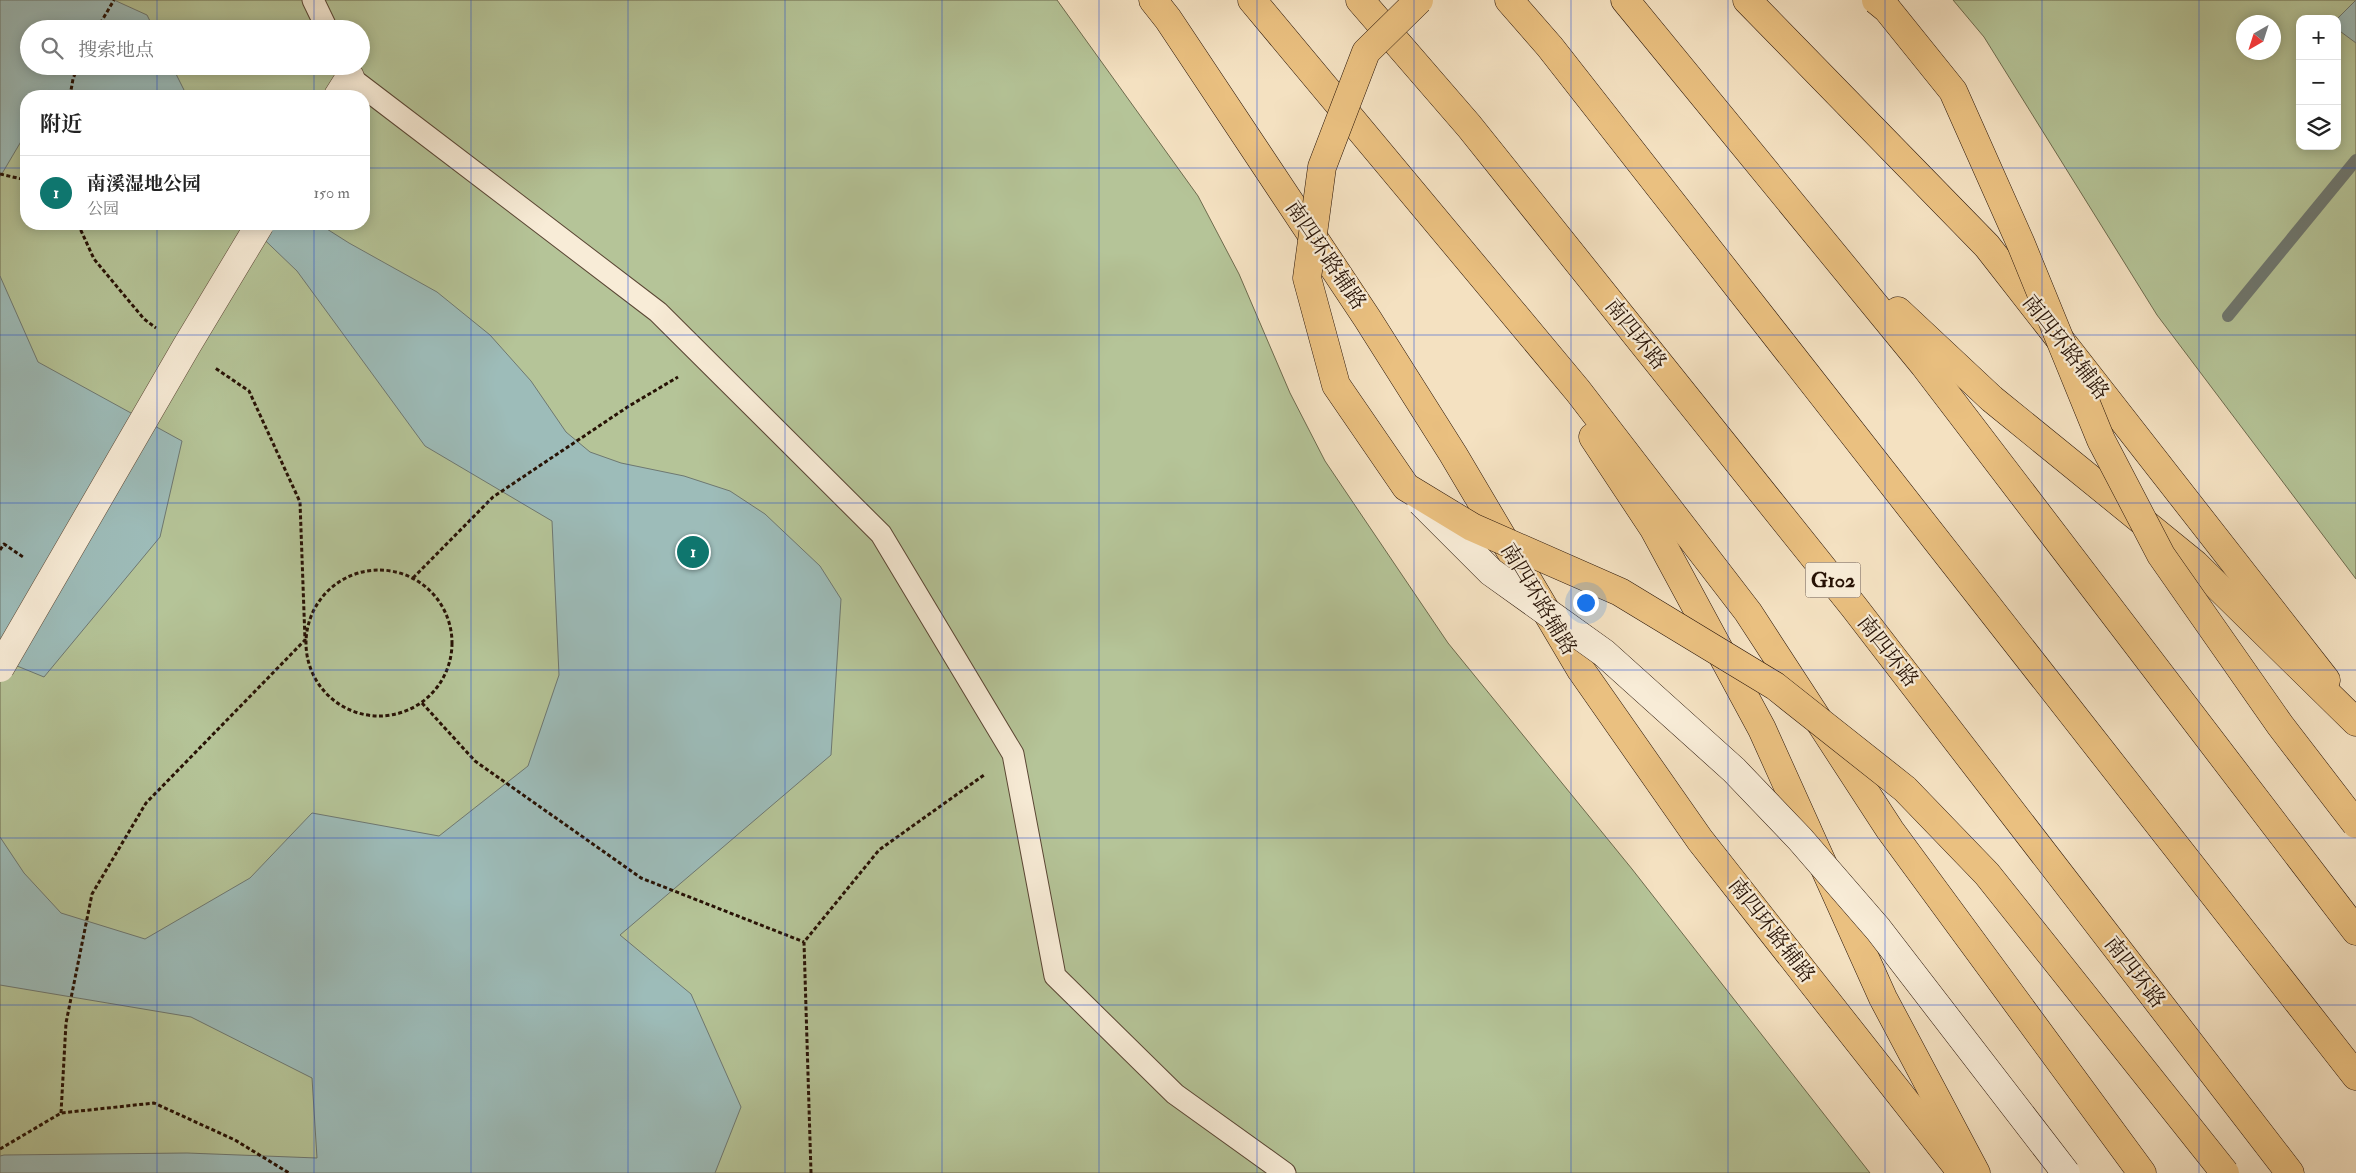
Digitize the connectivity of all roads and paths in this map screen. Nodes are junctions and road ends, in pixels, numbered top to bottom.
1 (114, 0) edge
2 (313, 0) edge
3 (1153, 0) edge
4 (1252, 0) edge
5 (1360, 0) edge
6 (1419, 0) edge
7 (1508, 0) edge
8 (1626, 0) edge
9 (1746, 0) edge
10 (1876, 0) edge
11 (102, 20) edge
12 (323, 20) edge
13 (75, 75) edge
14 (344, 80) edge
15 (71, 90) edge
16 (358, 90) edge
17 (370, 99) edge
18 (0, 174) edge
19 (20, 179) edge
20 (81, 230) edge
21 (256, 230) edge
22 (1820, 236) junction
23 (1499, 296) junction
24 (160, 330) dead end
25 (706, 360) junction
26 (208, 363) dead end
27 (1406, 487) junction
28 (413, 578) junction
29 (306, 640) junction
30 (0, 668) edge
31 (422, 703) junction
32 (2356, 720) edge
33 (1013, 754) junction
34 (2356, 824) edge
35 (2356, 931) edge
36 (804, 942) junction
37 (2356, 1076) edge
38 (61, 1113) junction
39 (0, 1149) edge
40 (289, 1173) edge
41 (811, 1173) edge
42 (1285, 1173) edge
43 (1962, 1173) edge
44 (1976, 1173) edge
45 (2066, 1173) edge
46 (2142, 1173) edge
47 (2225, 1173) edge
48 (2290, 1173) edge

1 - 11 path
2 - 12 lane
3 - 43 main road, 南四环路辅路
4 - 23 main road
5 - 48 main road, 南四环路 / G102
6 - 27 main road, bridge
7 - 37 main road
8 - 22 main road
9 - 32 main road, 南四环路辅路
10 - 34 main road, bridge
13 - 15 path
14 - 16 lane
17 - 25 lane
18 - 19 path
20 - 24 path
21 - 30 street, bridge
22 - 32 main road
22 - 35 main road
23 - 44 main road
23 - 46 main road
25 - 28 path
25 - 33 lane
26 - 29 path
27 - 45 street, bridge
27 - 47 main road, bridge
28 - 29 path
28 - 31 path
29 - 31 path
29 - 38 path
31 - 36 path
33 - 36 path
33 - 42 lane
36 - 41 path
38 - 39 path
38 - 40 path

